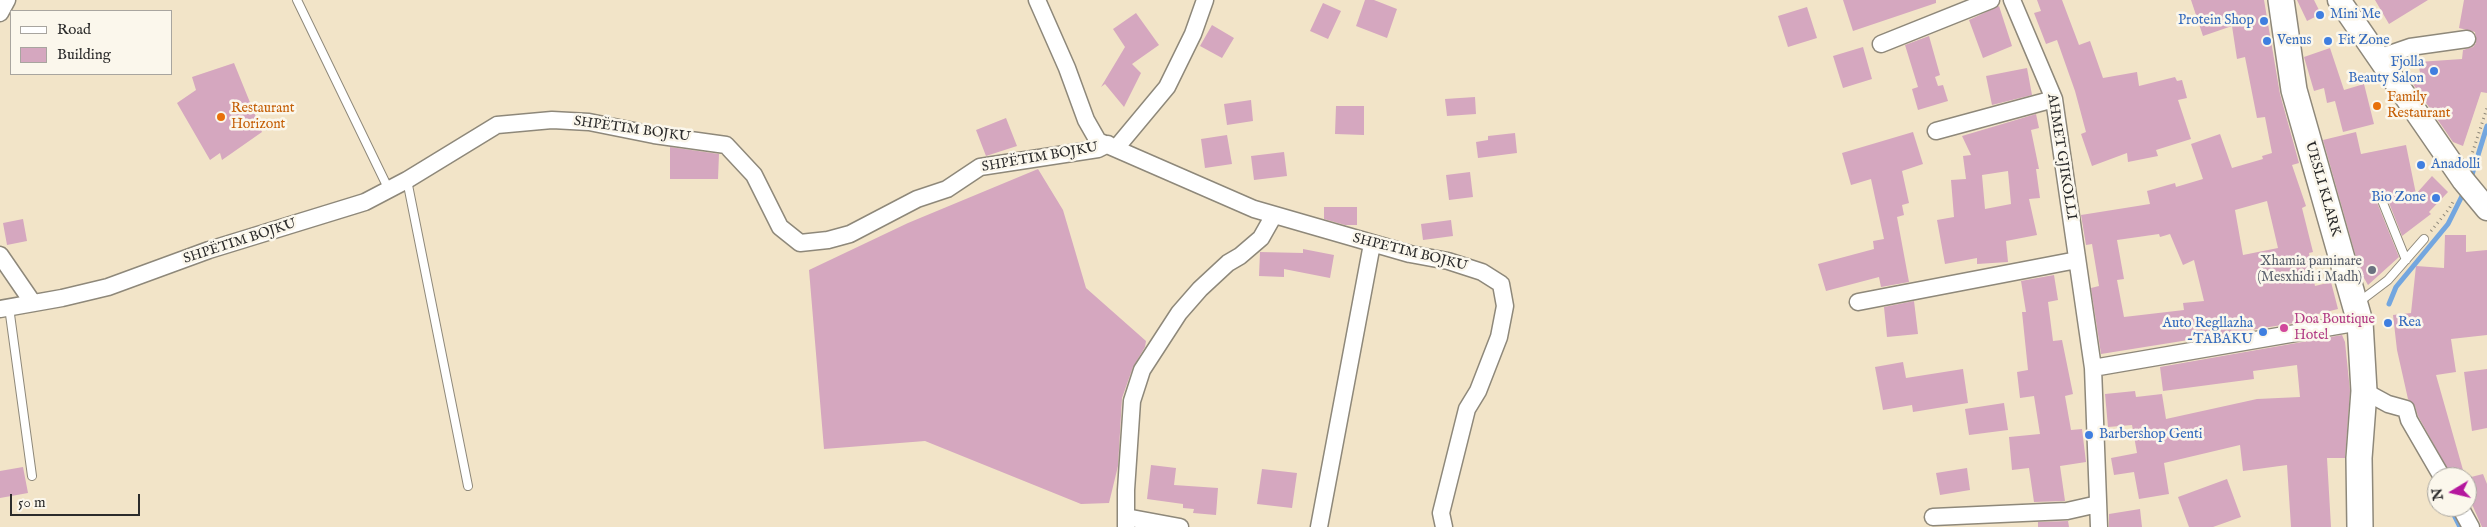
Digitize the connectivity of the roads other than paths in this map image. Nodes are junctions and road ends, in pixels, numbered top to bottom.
1 (7, 0) edge
2 (297, 0) edge
3 (1037, 0) edge
4 (1205, 0) edge
5 (1991, 0) edge
6 (2012, 0) edge
7 (2281, 0) edge
8 (2339, 0) edge
9 (0, 13) edge
10 (2467, 38) dead end
11 (1881, 44) dead end
12 (2378, 58) junction
13 (2054, 99) junction
14 (1936, 131) dead end
15 (1112, 146) junction
16 (407, 180) junction
17 (389, 190) junction
18 (2381, 198) dead end
19 (2487, 209) edge
20 (1274, 215) junction
21 (2424, 240) road end
22 (1372, 244) junction
23 (0, 255) edge
24 (2077, 260) junction
25 (2406, 260) junction
26 (1858, 302) dead end
27 (33, 303) junction
28 (5, 308) edge
29 (2358, 313) junction
30 (2093, 368) junction
31 (2364, 391) junction
32 (2436, 467) edge
33 (32, 476) dead end
34 (468, 486) dead end
35 (2098, 504) junction
36 (1933, 517) dead end
37 (1126, 522) edge
38 (1180, 527) edge
39 (1319, 527) edge
40 (1444, 527) edge
41 (2099, 527) edge
42 (2360, 527) edge

1 - 9 street
2 - 17 lane
3 - 15 street, SHPETIM BOJKU
4 - 15 street
5 - 11 street
6 - 13 street, AHMET GJIKOLLI
7 - 29 main road, UESLI KLARK
8 - 12 main road
10 - 12 street
12 - 19 main road
13 - 14 street
13 - 24 street, AHMET GJIKOLLI
15 - 16 street, SHPËTIM BOJKU
15 - 20 street, SHPETIM BOJKU
16 - 17 street, SHPËTIM BOJKU
16 - 34 lane
17 - 27 street, SHPËTIM BOJKU
18 - 25 lane
20 - 22 street, SHPETIM BOJKU
20 - 37 street
21 - 25 lane
22 - 39 street
22 - 40 street, SHPETIM BOJKU
23 - 27 street
24 - 26 street
24 - 30 street, AHMET GJIKOLLI
25 - 29 lane
27 - 28 street, SHPËTIM BOJKU
28 - 33 lane
29 - 30 street
29 - 31 main road, UESLI KLARK
30 - 35 street, AHMET GJIKOLLI
31 - 32 street
31 - 42 main road, UESLI KLARK
35 - 36 street
35 - 41 street, AHMET GJIKOLLI
37 - 38 street

